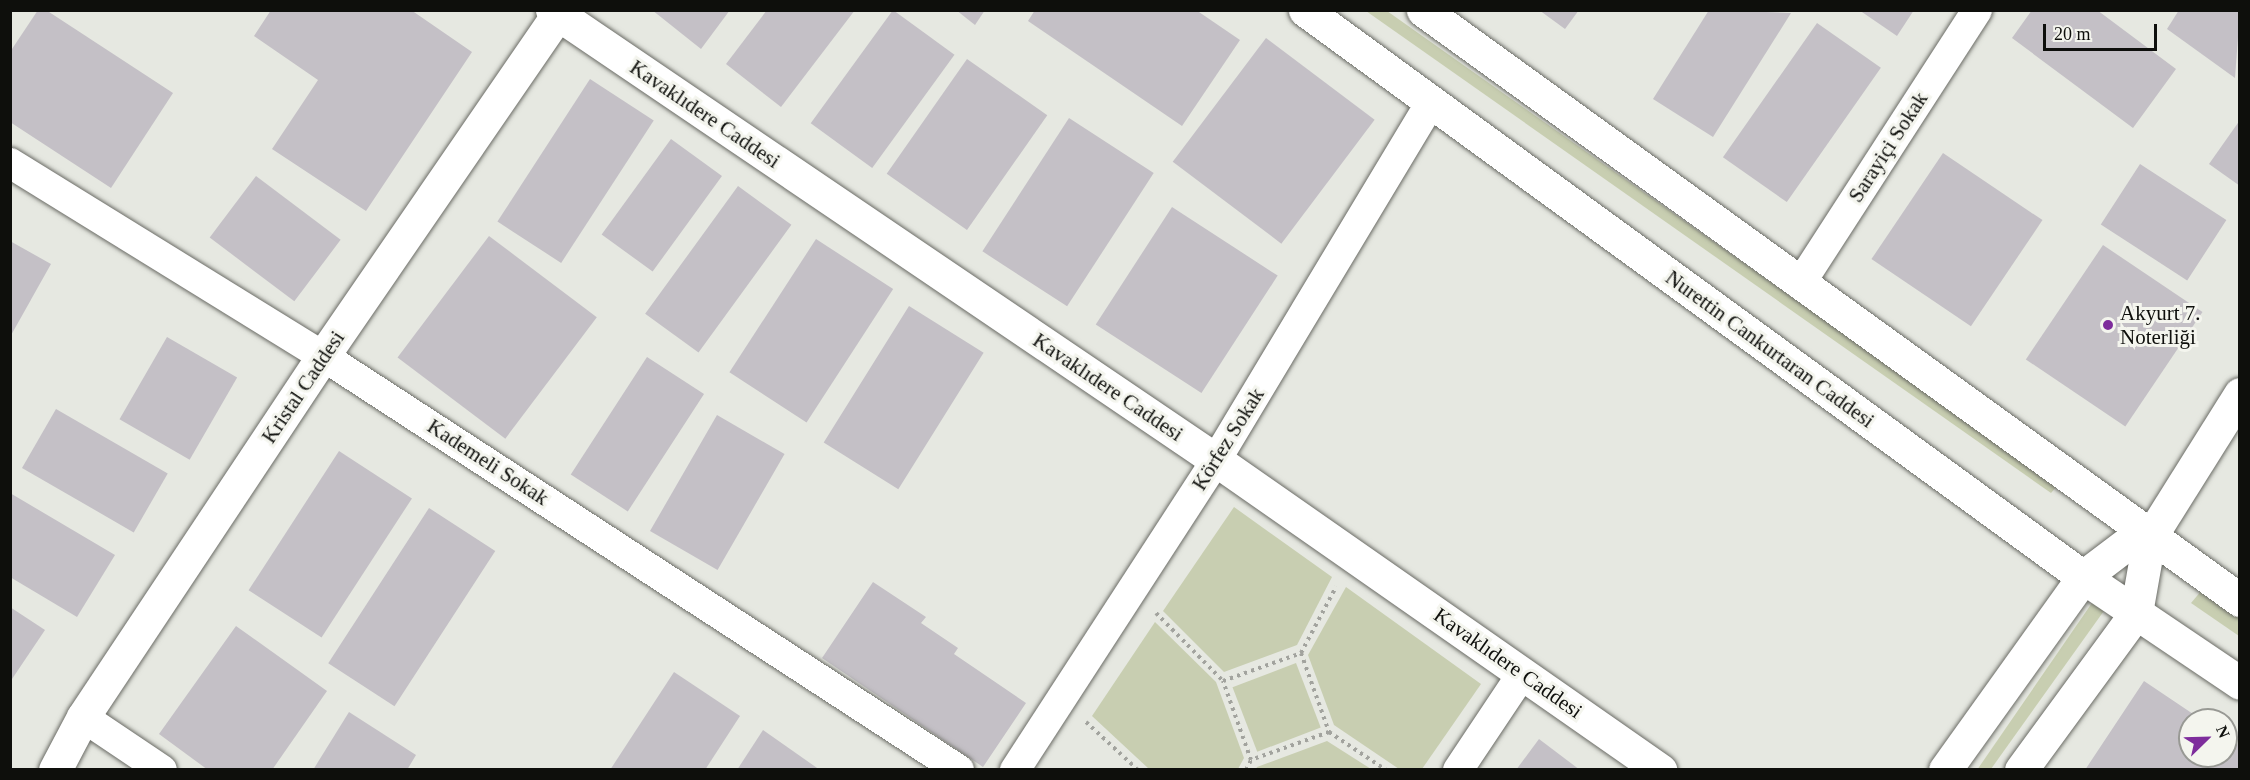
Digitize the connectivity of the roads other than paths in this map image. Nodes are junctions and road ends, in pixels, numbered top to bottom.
1 (1305, 10) edge
2 (1423, 10) edge
3 (1977, 10) edge
4 (557, 12) edge
5 (1431, 102) junction
6 (10, 163) edge
7 (1800, 284) junction
8 (323, 356) junction
9 (2240, 394) edge
10 (1216, 460) junction
11 (2145, 536) junction
12 (2084, 577) junction
13 (2240, 600) edge
14 (2136, 613) junction
15 (1522, 674) junction
16 (2240, 683) edge
17 (83, 717) junction
18 (55, 770) edge
19 (162, 770) edge
20 (959, 770) edge
21 (1015, 770) edge
22 (1458, 770) edge
23 (1660, 770) edge
24 (1945, 770) edge
25 (2021, 770) edge

1 - 5 street, Nurettin Cankurtaran Caddesi
2 - 7 street
3 - 7 street, Sarayiçi Sokak
4 - 8 street, Kristal Caddesi
4 - 10 street, Kavaklıdere Caddesi
5 - 10 street, Körfez Sokak
5 - 12 street, Nurettin Cankurtaran Caddesi
6 - 8 street, Kademeli Sokak
7 - 11 street
8 - 17 street, Kristal Caddesi
8 - 20 street, Kademeli Sokak
9 - 11 street
10 - 15 street, Kavaklıdere Caddesi
10 - 21 street, Körfez Sokak
11 - 12 street
11 - 13 street
11 - 14 street
12 - 14 street, Nurettin Cankurtaran Caddesi
12 - 24 street
14 - 16 street, Nurettin Cankurtaran Caddesi
14 - 25 street
15 - 22 street
15 - 23 street, Kavaklıdere Caddesi
17 - 18 street, Kristal Caddesi
17 - 19 street

